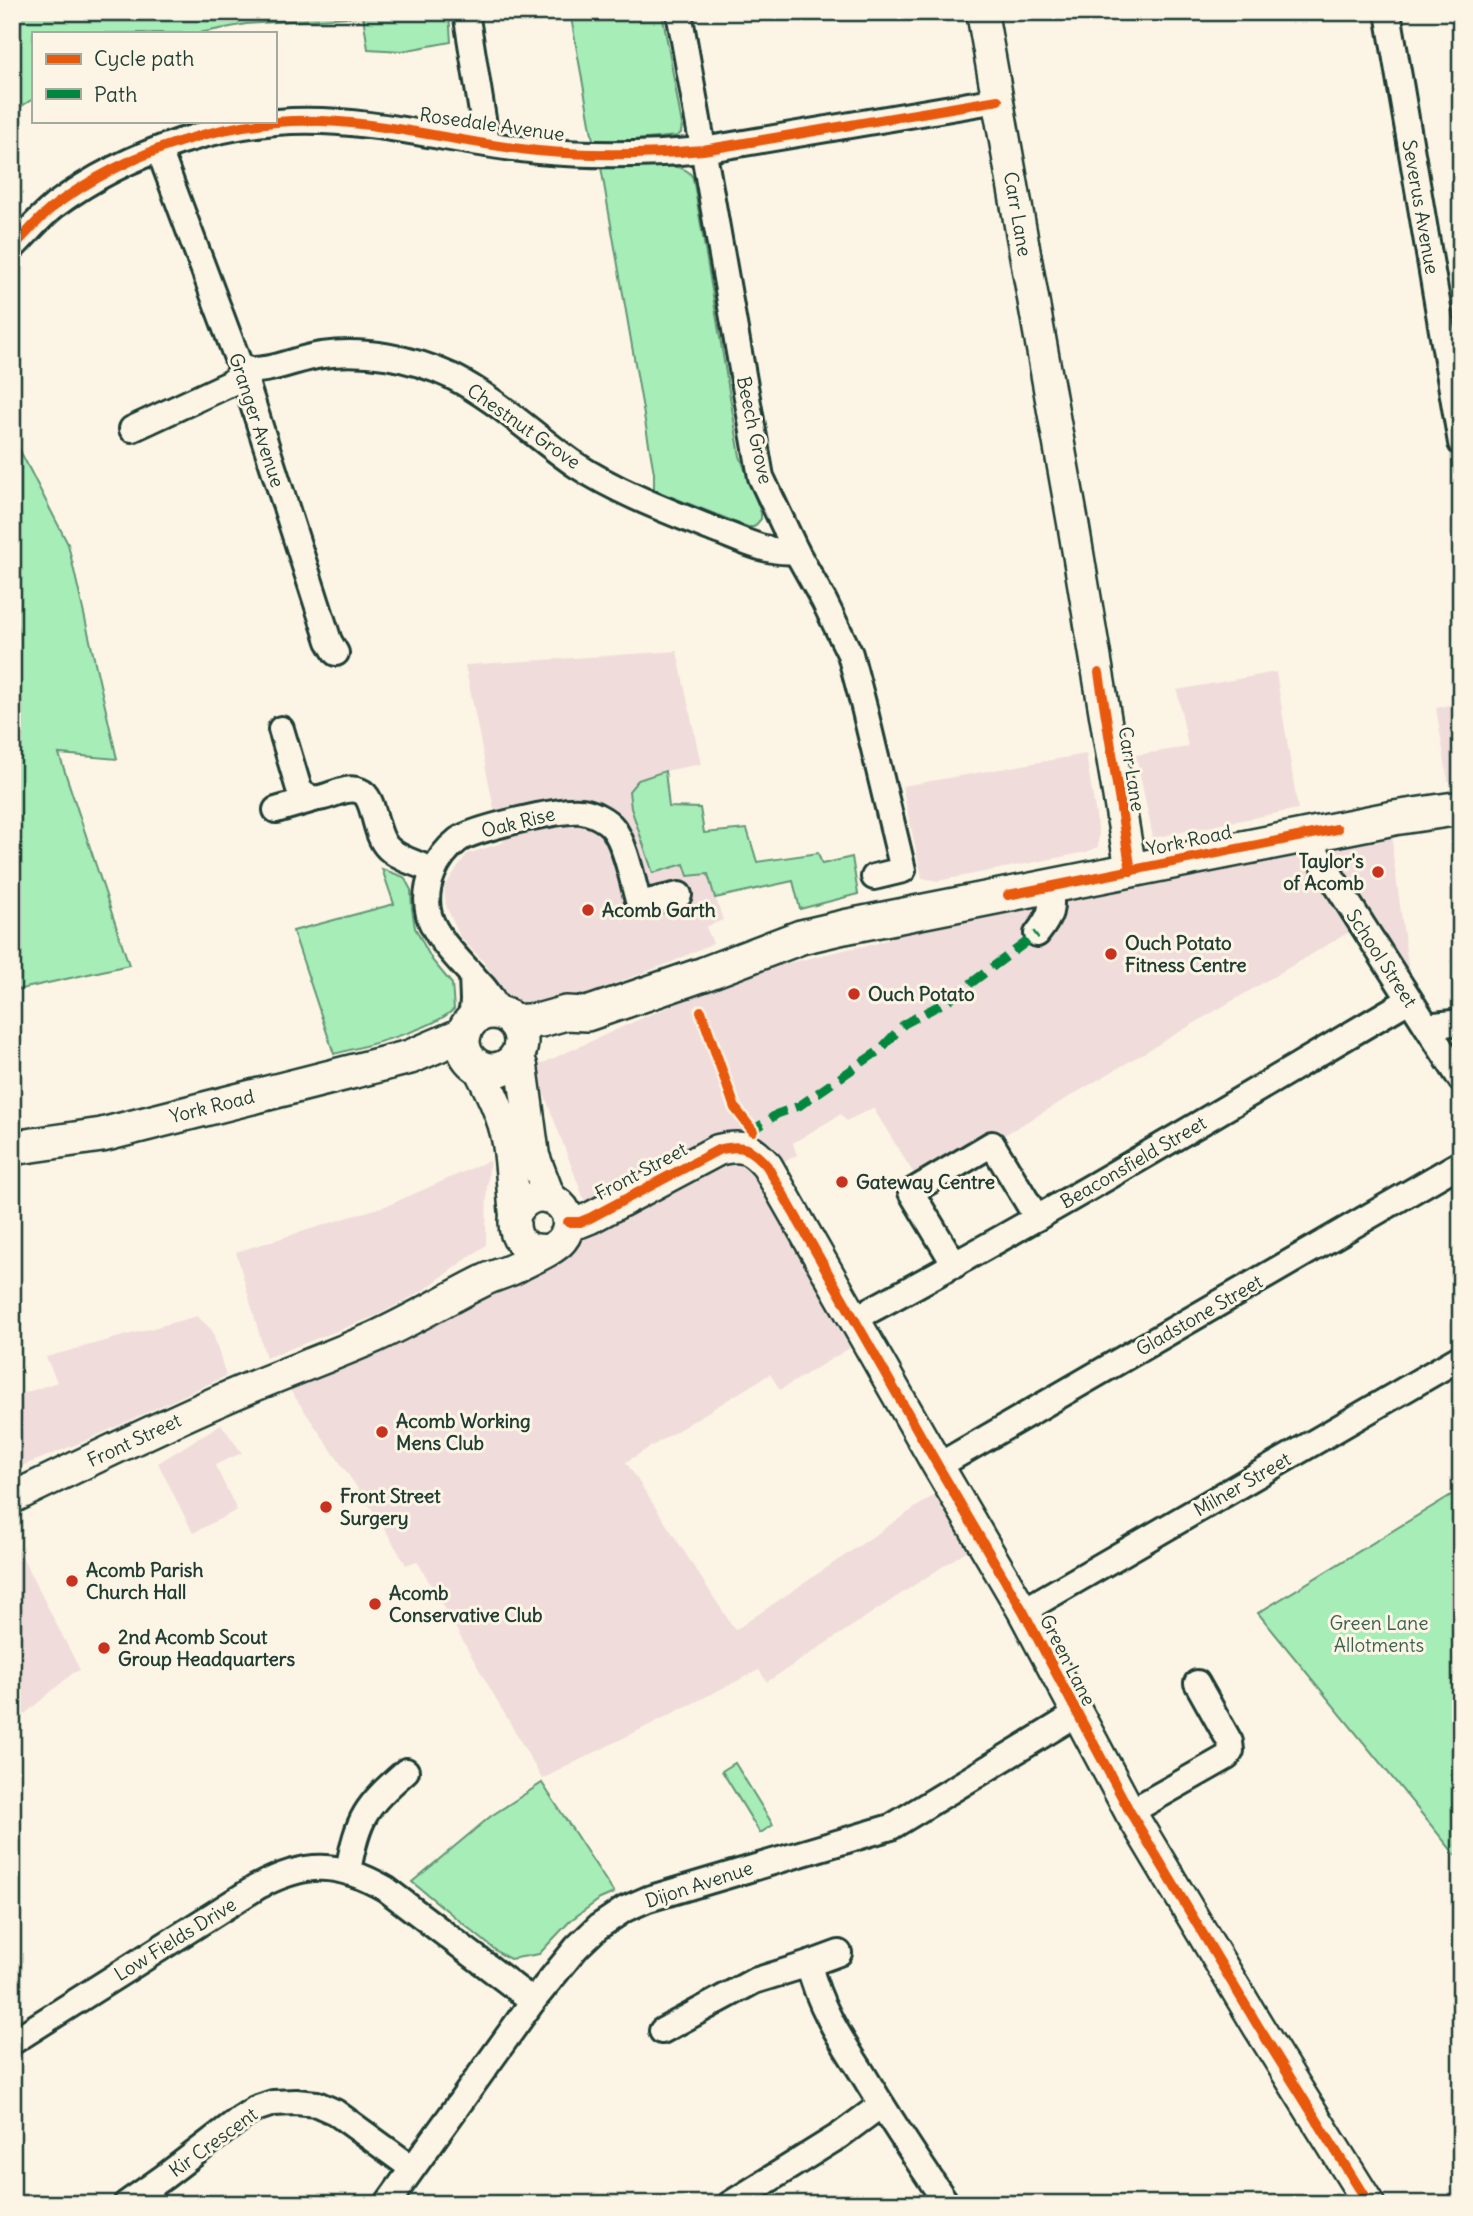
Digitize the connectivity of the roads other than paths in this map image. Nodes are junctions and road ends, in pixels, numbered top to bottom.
1 (466, 12) edge
2 (679, 12) edge
3 (982, 12) edge
4 (1388, 12) edge
5 (998, 100) junction
6 (488, 144) junction
7 (159, 150) junction
8 (703, 150) junction
9 (12, 248) edge
10 (244, 369) junction
11 (132, 429) dead end
12 (1461, 443) edge
13 (796, 551) junction
14 (336, 653) dead end
15 (281, 729) dead end
16 (314, 799) junction
17 (1461, 808) edge
18 (276, 810) dead end
19 (1305, 835) junction
20 (433, 870) junction
21 (1131, 871) junction
22 (874, 877) dead end
23 (1050, 887) junction
24 (679, 895) dead end
25 (1037, 934) dead end
26 (1409, 1000) junction
27 (1461, 1022) edge
28 (1427, 1026) junction
29 (492, 1041) junction
30 (1461, 1080) edge
31 (729, 1147) joint
32 (12, 1148) edge
33 (1461, 1163) edge
34 (550, 1198) junction
35 (1037, 1218) junction
36 (514, 1221) junction
37 (568, 1222) junction
38 (547, 1250) junction
39 (955, 1265) junction
40 (485, 1279) junction
41 (854, 1319) junction
42 (1461, 1357) edge
43 (938, 1466) junction
44 (12, 1498) edge
45 (1023, 1611) junction
46 (1197, 1683) dead end
47 (1077, 1714) junction
48 (406, 1771) dead end
49 (1130, 1812) junction
50 (348, 1871) junction
51 (839, 1952) dead end
52 (808, 1964) junction
53 (533, 2001) junction
54 (662, 2031) dead end
55 (12, 2042) edge
56 (881, 2105) junction
57 (412, 2168) junction
58 (126, 2204) edge
59 (387, 2204) edge
60 (730, 2204) edge
61 (947, 2204) edge
62 (1369, 2204) edge

1 - 6 street
2 - 8 street, Beech Grove
3 - 5 street, Carr Lane
4 - 12 street, Severus Avenue
5 - 8 street, Rosedale Avenue
5 - 21 street, Carr Lane
6 - 7 street, Rosedale Avenue
6 - 8 street, Rosedale Avenue
7 - 9 street, Rosedale Avenue
7 - 10 street, Granger Avenue
8 - 13 street, Beech Grove
10 - 11 street
10 - 13 street, Chestnut Grove
10 - 14 street, Granger Avenue
13 - 22 street, Beech Grove
15 - 16 street
16 - 18 street
16 - 20 street
17 - 19 main road, York Road
19 - 21 main road, York Road
19 - 26 street, School Street
20 - 24 street, Oak Rise
20 - 29 street
21 - 23 main road, York Road
23 - 25 street
23 - 29 main road, York Road
26 - 28 street, School Street
26 - 35 street, Beaconsfield Street
27 - 28 street
28 - 30 street, School Street
29 - 32 main road, York Road
29 - 34 street
29 - 36 street
31 - 37 street, Front Street
31 - 41 street, Green Lane
33 - 43 street, Gladstone Street
34 - 36 street
34 - 37 street
35 - 39 street, Beaconsfield Street
35 - 39 street
36 - 38 street
36 - 40 street, Front Street
37 - 38 street
38 - 40 street, Front Street
39 - 41 street, Beaconsfield Street
40 - 44 street, Front Street
41 - 43 street, Green Lane
42 - 45 street, Milner Street
43 - 45 street, Green Lane
45 - 47 street, Green Lane
46 - 49 street
47 - 49 street, Green Lane
47 - 53 street, Dijon Avenue
48 - 50 street
49 - 62 street, Green Lane
50 - 53 street, Low Fields Drive
50 - 55 street, Low Fields Drive
51 - 52 street
52 - 54 street
52 - 56 street
53 - 57 street, Dijon Avenue
56 - 60 street
56 - 61 street
57 - 58 street, Kir Crescent
57 - 59 street, Dijon Avenue

